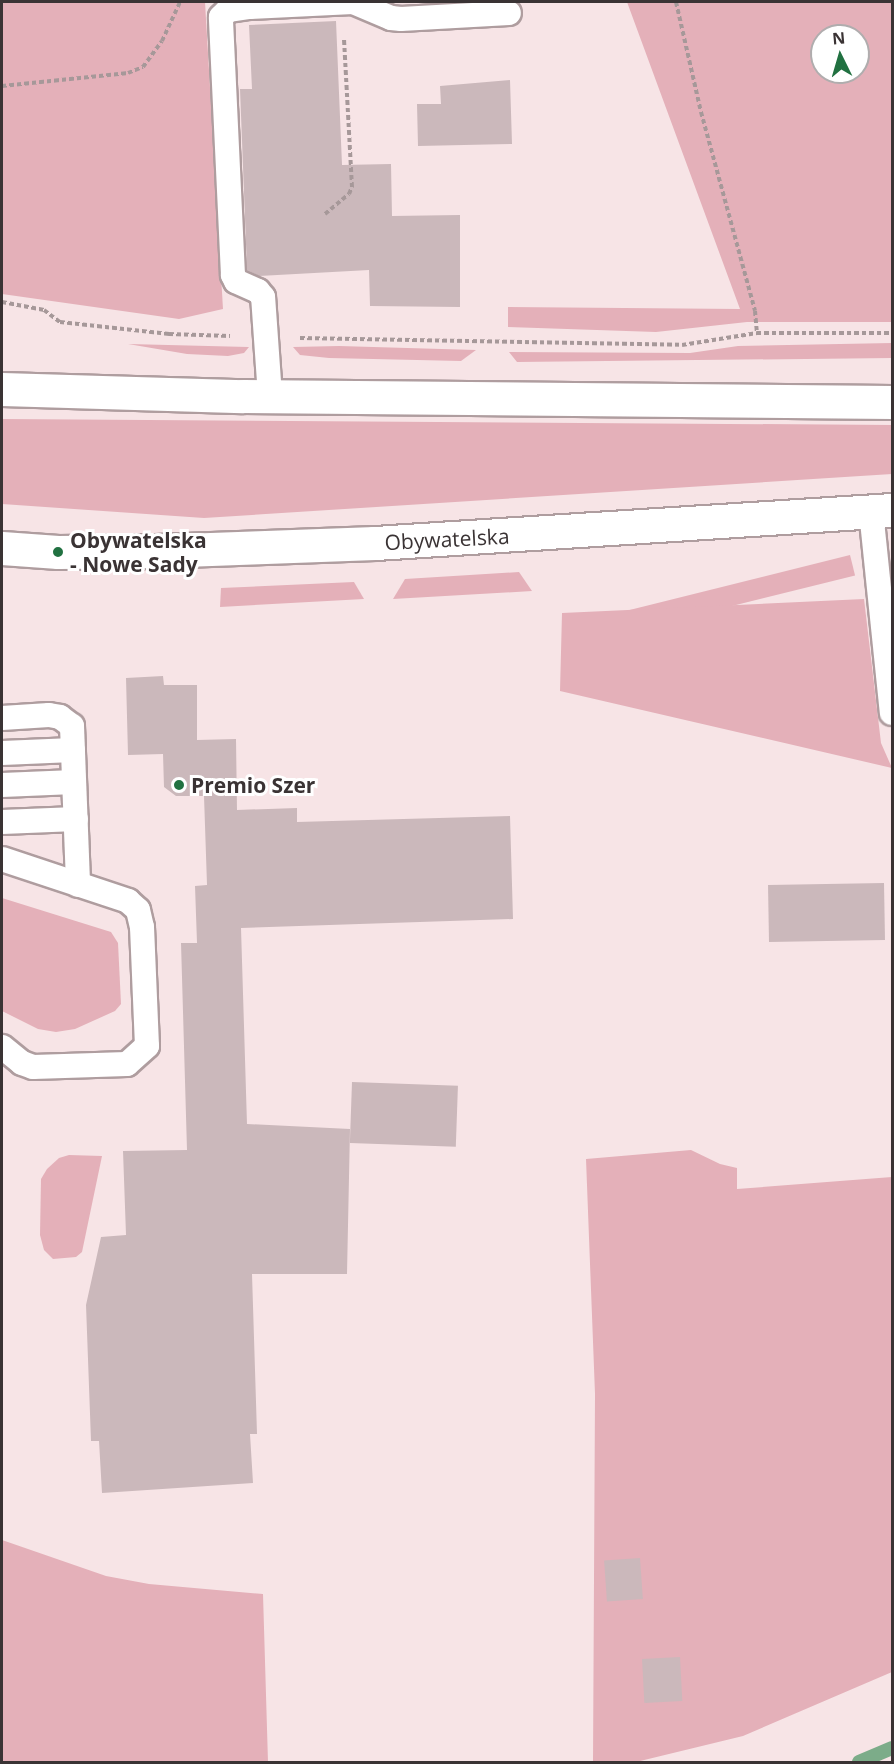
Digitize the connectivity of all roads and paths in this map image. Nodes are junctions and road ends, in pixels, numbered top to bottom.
1 (180, 2) edge
2 (342, 2) edge
3 (676, 2) edge
4 (509, 13) dead end
5 (2, 86) edge
6 (325, 214) dead end
7 (2, 302) edge
8 (757, 333) junction
9 (892, 333) edge
10 (265, 337) junction
11 (2, 389) edge
12 (270, 396) junction
13 (892, 402) edge
14 (882, 510) edge
15 (2, 548) edge
16 (892, 713) edge
17 (2, 718) edge
18 (73, 750) junction
19 (2, 753) edge
20 (74, 782) junction
21 (2, 785) edge
22 (76, 819) junction
23 (2, 822) edge
24 (2, 860) edge
25 (78, 885) junction
26 (2, 1047) edge

1 - 5 path
2 - 4 lane
2 - 6 path
2 - 10 lane
3 - 8 path
7 - 10 path
8 - 9 path
8 - 10 path
10 - 12 lane
11 - 12 main road
12 - 13 main road
14 - 15 main road, Obywatelska
14 - 16 lane
17 - 18 lane
18 - 19 lane
18 - 20 lane
20 - 21 lane
20 - 22 lane
22 - 23 lane
22 - 25 lane
24 - 25 lane
25 - 26 lane

